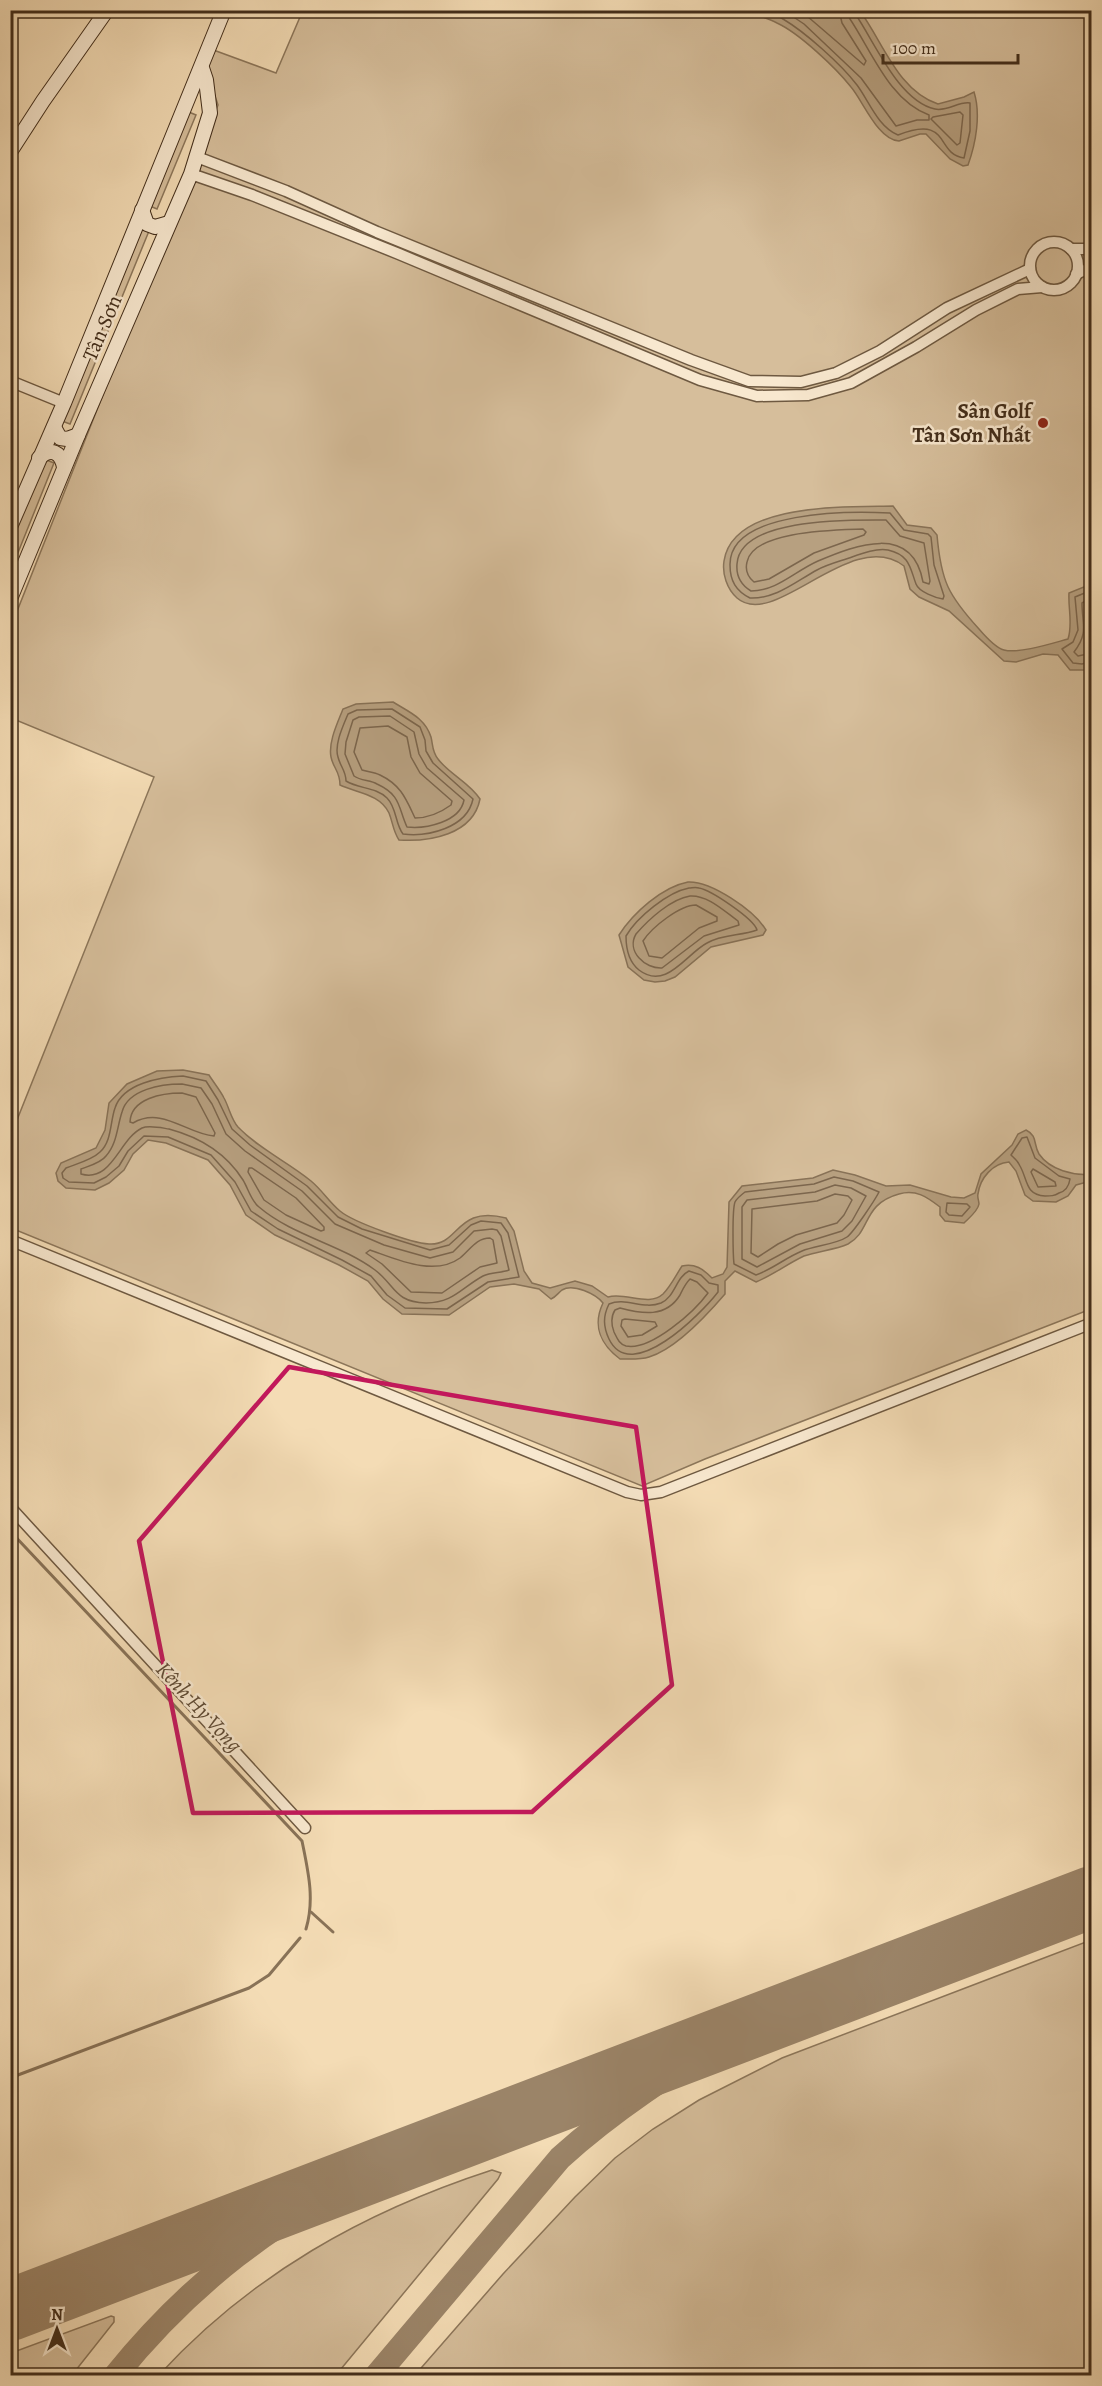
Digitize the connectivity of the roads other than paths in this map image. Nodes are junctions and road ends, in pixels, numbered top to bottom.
1 (107, 10) edge
2 (224, 10) edge
3 (202, 68) junction
4 (183, 113) junction
5 (207, 124) junction
6 (10, 153) edge
7 (197, 157) junction
8 (191, 174) junction
9 (258, 180) junction
10 (252, 195) junction
11 (142, 210) junction
12 (169, 223) junction
13 (403, 242) junction
14 (1071, 249) junction
15 (1092, 249) edge
16 (399, 254) junction
17 (1092, 267) edge
18 (1030, 269) junction
19 (1076, 274) junction
20 (489, 276) junction
21 (1042, 287) junction
22 (484, 289) junction
23 (558, 304) junction
24 (552, 316) junction
25 (911, 332) junction
26 (920, 344) junction
27 (691, 360) junction
28 (685, 374) junction
29 (10, 381) edge
30 (774, 381) junction
31 (773, 397) junction
32 (64, 403) junction
33 (54, 427) junction
34 (78, 435) junction
35 (39, 458) junction
36 (64, 467) junction
37 (10, 527) edge
38 (10, 599) edge
39 (10, 1240) edge
40 (1092, 1323) edge
41 (10, 1507) edge
42 (305, 1828) dead end

1 - 6 street
2 - 3 street, Tân Sơn
3 - 4 street, Tân Sơn
3 - 5 street, Tân Sơn
4 - 5 street
4 - 11 street, Tân Sơn
5 - 7 street, Tân Sơn
7 - 8 street, Tân Sơn
7 - 9 street
8 - 10 street
8 - 12 street, Tân Sơn
9 - 10 street
9 - 13 street
10 - 16 street
11 - 12 street
11 - 32 street, Tân Sơn
12 - 34 street, Tân Sơn
13 - 16 street
13 - 20 street
14 - 15 street
14 - 18 street
14 - 19 street
16 - 22 street
17 - 19 street
18 - 21 street
18 - 25 street
19 - 21 street
20 - 22 street
20 - 23 street
21 - 26 street
22 - 24 street
23 - 24 street
23 - 27 street
24 - 28 street
25 - 26 street
25 - 30 street
26 - 31 street
27 - 28 street
27 - 30 street
28 - 31 street
29 - 32 street
30 - 31 street
32 - 33 street, Tân Sơn
33 - 34 street
33 - 35 street, Tân Sơn
34 - 36 street, Tân Sơn
35 - 36 street
35 - 37 street, Tân Sơn
36 - 38 street, Tân Sơn
39 - 40 street
41 - 42 street

